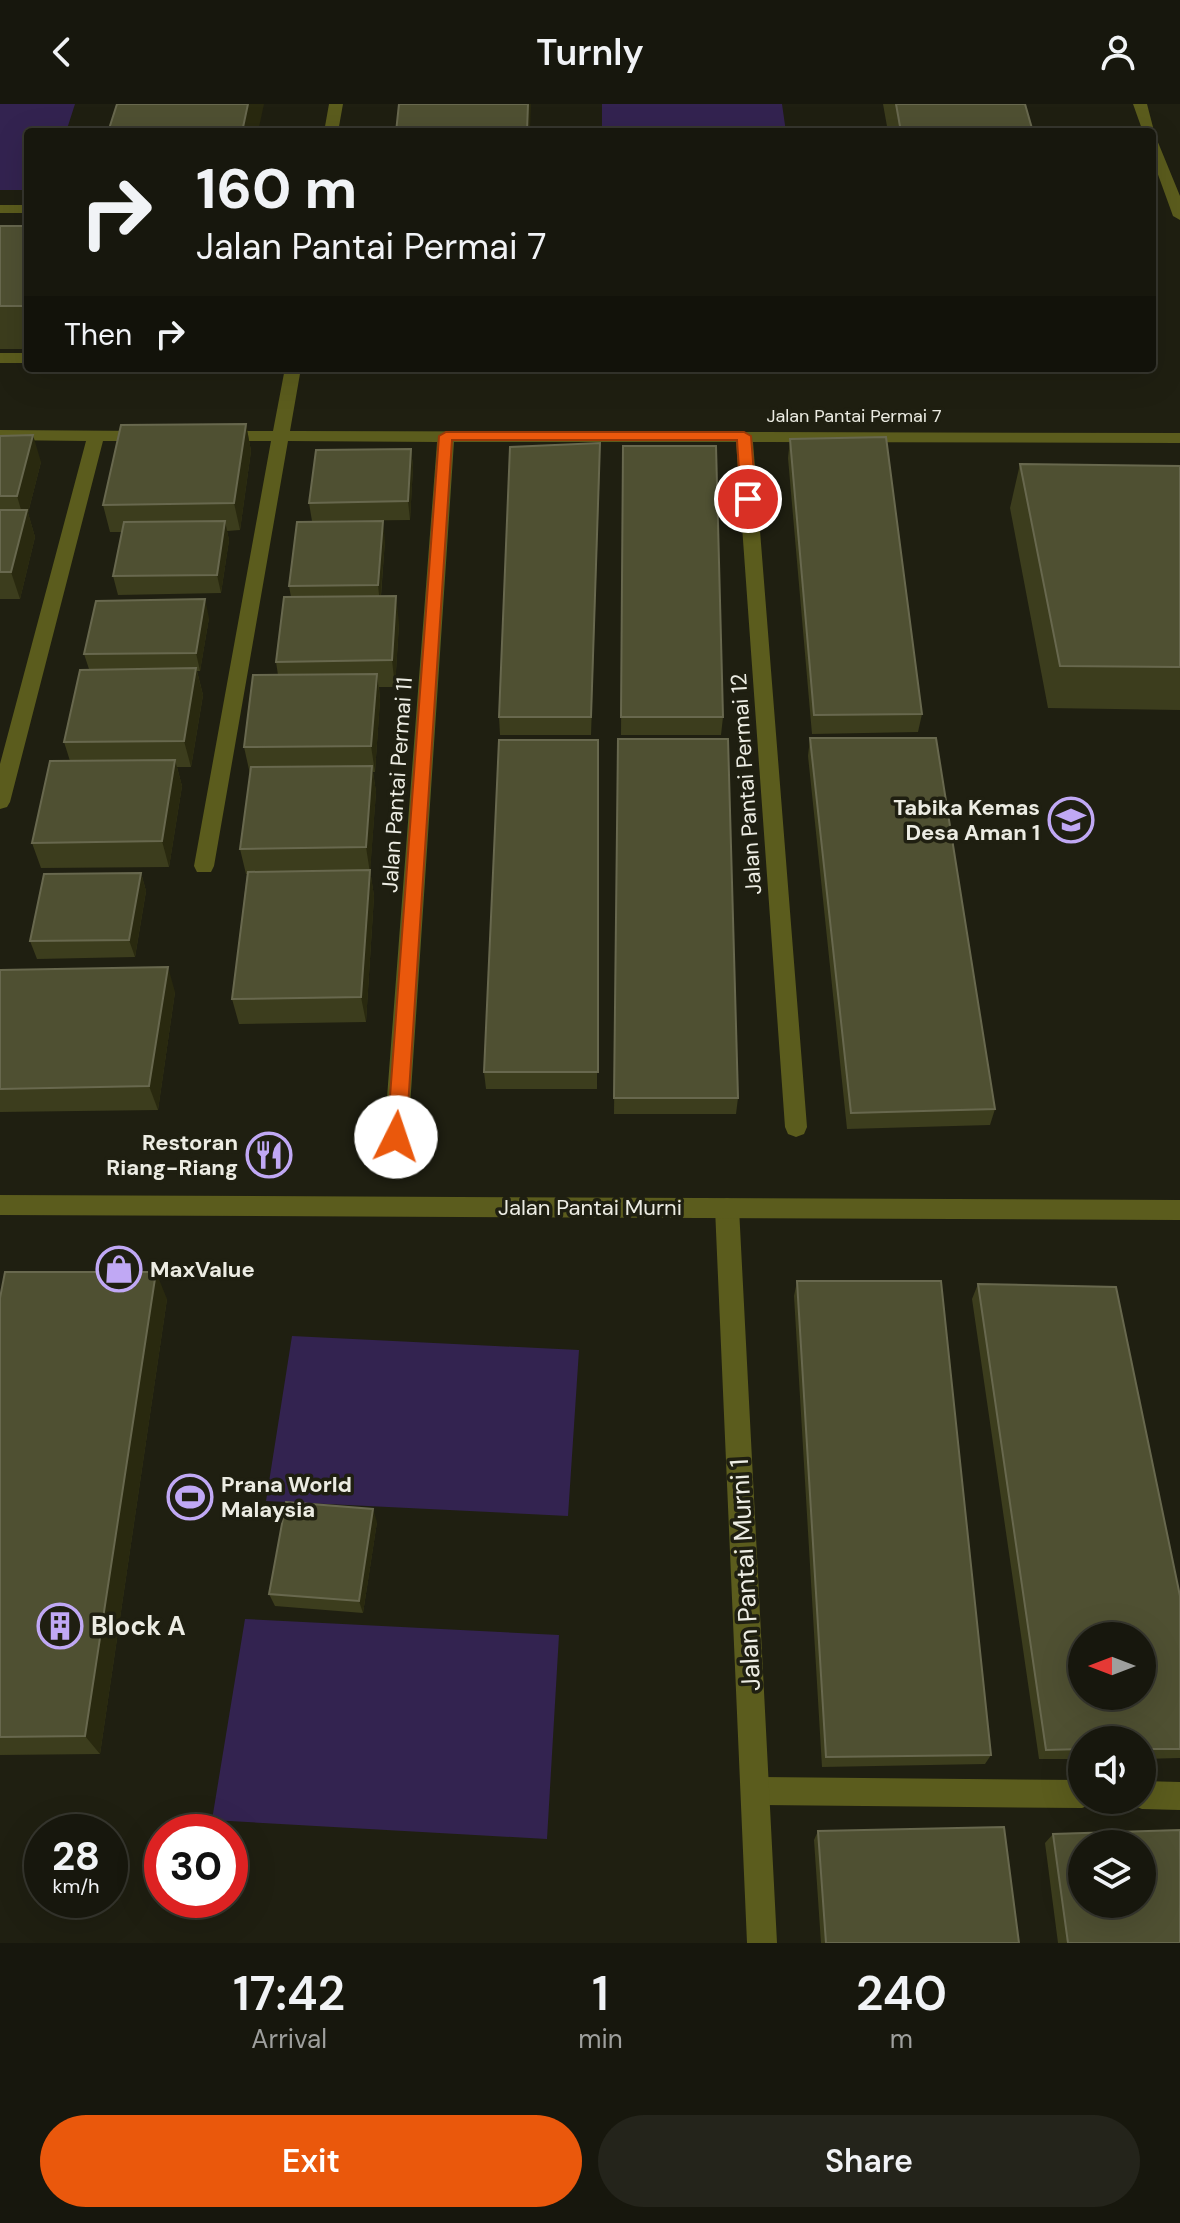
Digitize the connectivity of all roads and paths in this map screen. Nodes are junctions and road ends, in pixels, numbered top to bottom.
1 (336, 104) edge
2 (1140, 104) edge
3 (332, 128) edge
4 (1149, 128) edge
5 (1156, 149) edge
6 (0, 209) edge
7 (24, 209) edge
8 (1180, 216) edge
9 (0, 358) edge
10 (24, 358) edge
11 (292, 372) edge
12 (0, 435) edge
13 (96, 435) junction
14 (158, 436) edge
15 (205, 436) edge
16 (282, 436) junction
17 (446, 436) junction
18 (744, 436) junction
19 (1180, 438) edge
20 (0, 802) edge
21 (204, 866) dead end
22 (796, 1127) dead end
23 (396, 1137) dead end
24 (0, 1205) edge
25 (727, 1208) junction
26 (1180, 1210) edge
27 (755, 1791) junction
28 (1068, 1794) edge
29 (1156, 1795) edge
30 (1180, 1796) edge
31 (762, 1943) edge

1 - 3 street
2 - 4 street
5 - 8 street
6 - 7 street
9 - 10 street
11 - 16 street
12 - 13 street
13 - 14 street
13 - 20 street
15 - 16 street, Jalan Pantai Permai 7
16 - 17 street, Jalan Pantai Permai 7
16 - 21 street
17 - 18 street, Jalan Pantai Permai 7
17 - 23 street, Jalan Pantai Permai 11
18 - 19 street, Jalan Pantai Permai 7
18 - 22 street, Jalan Pantai Permai 12
24 - 25 street, Jalan Pantai Murni
25 - 26 street, Jalan Pantai Murni
25 - 27 street, Jalan Pantai Murni 1
27 - 28 street
27 - 31 street, Jalan Pantai Murni 1
29 - 30 street

